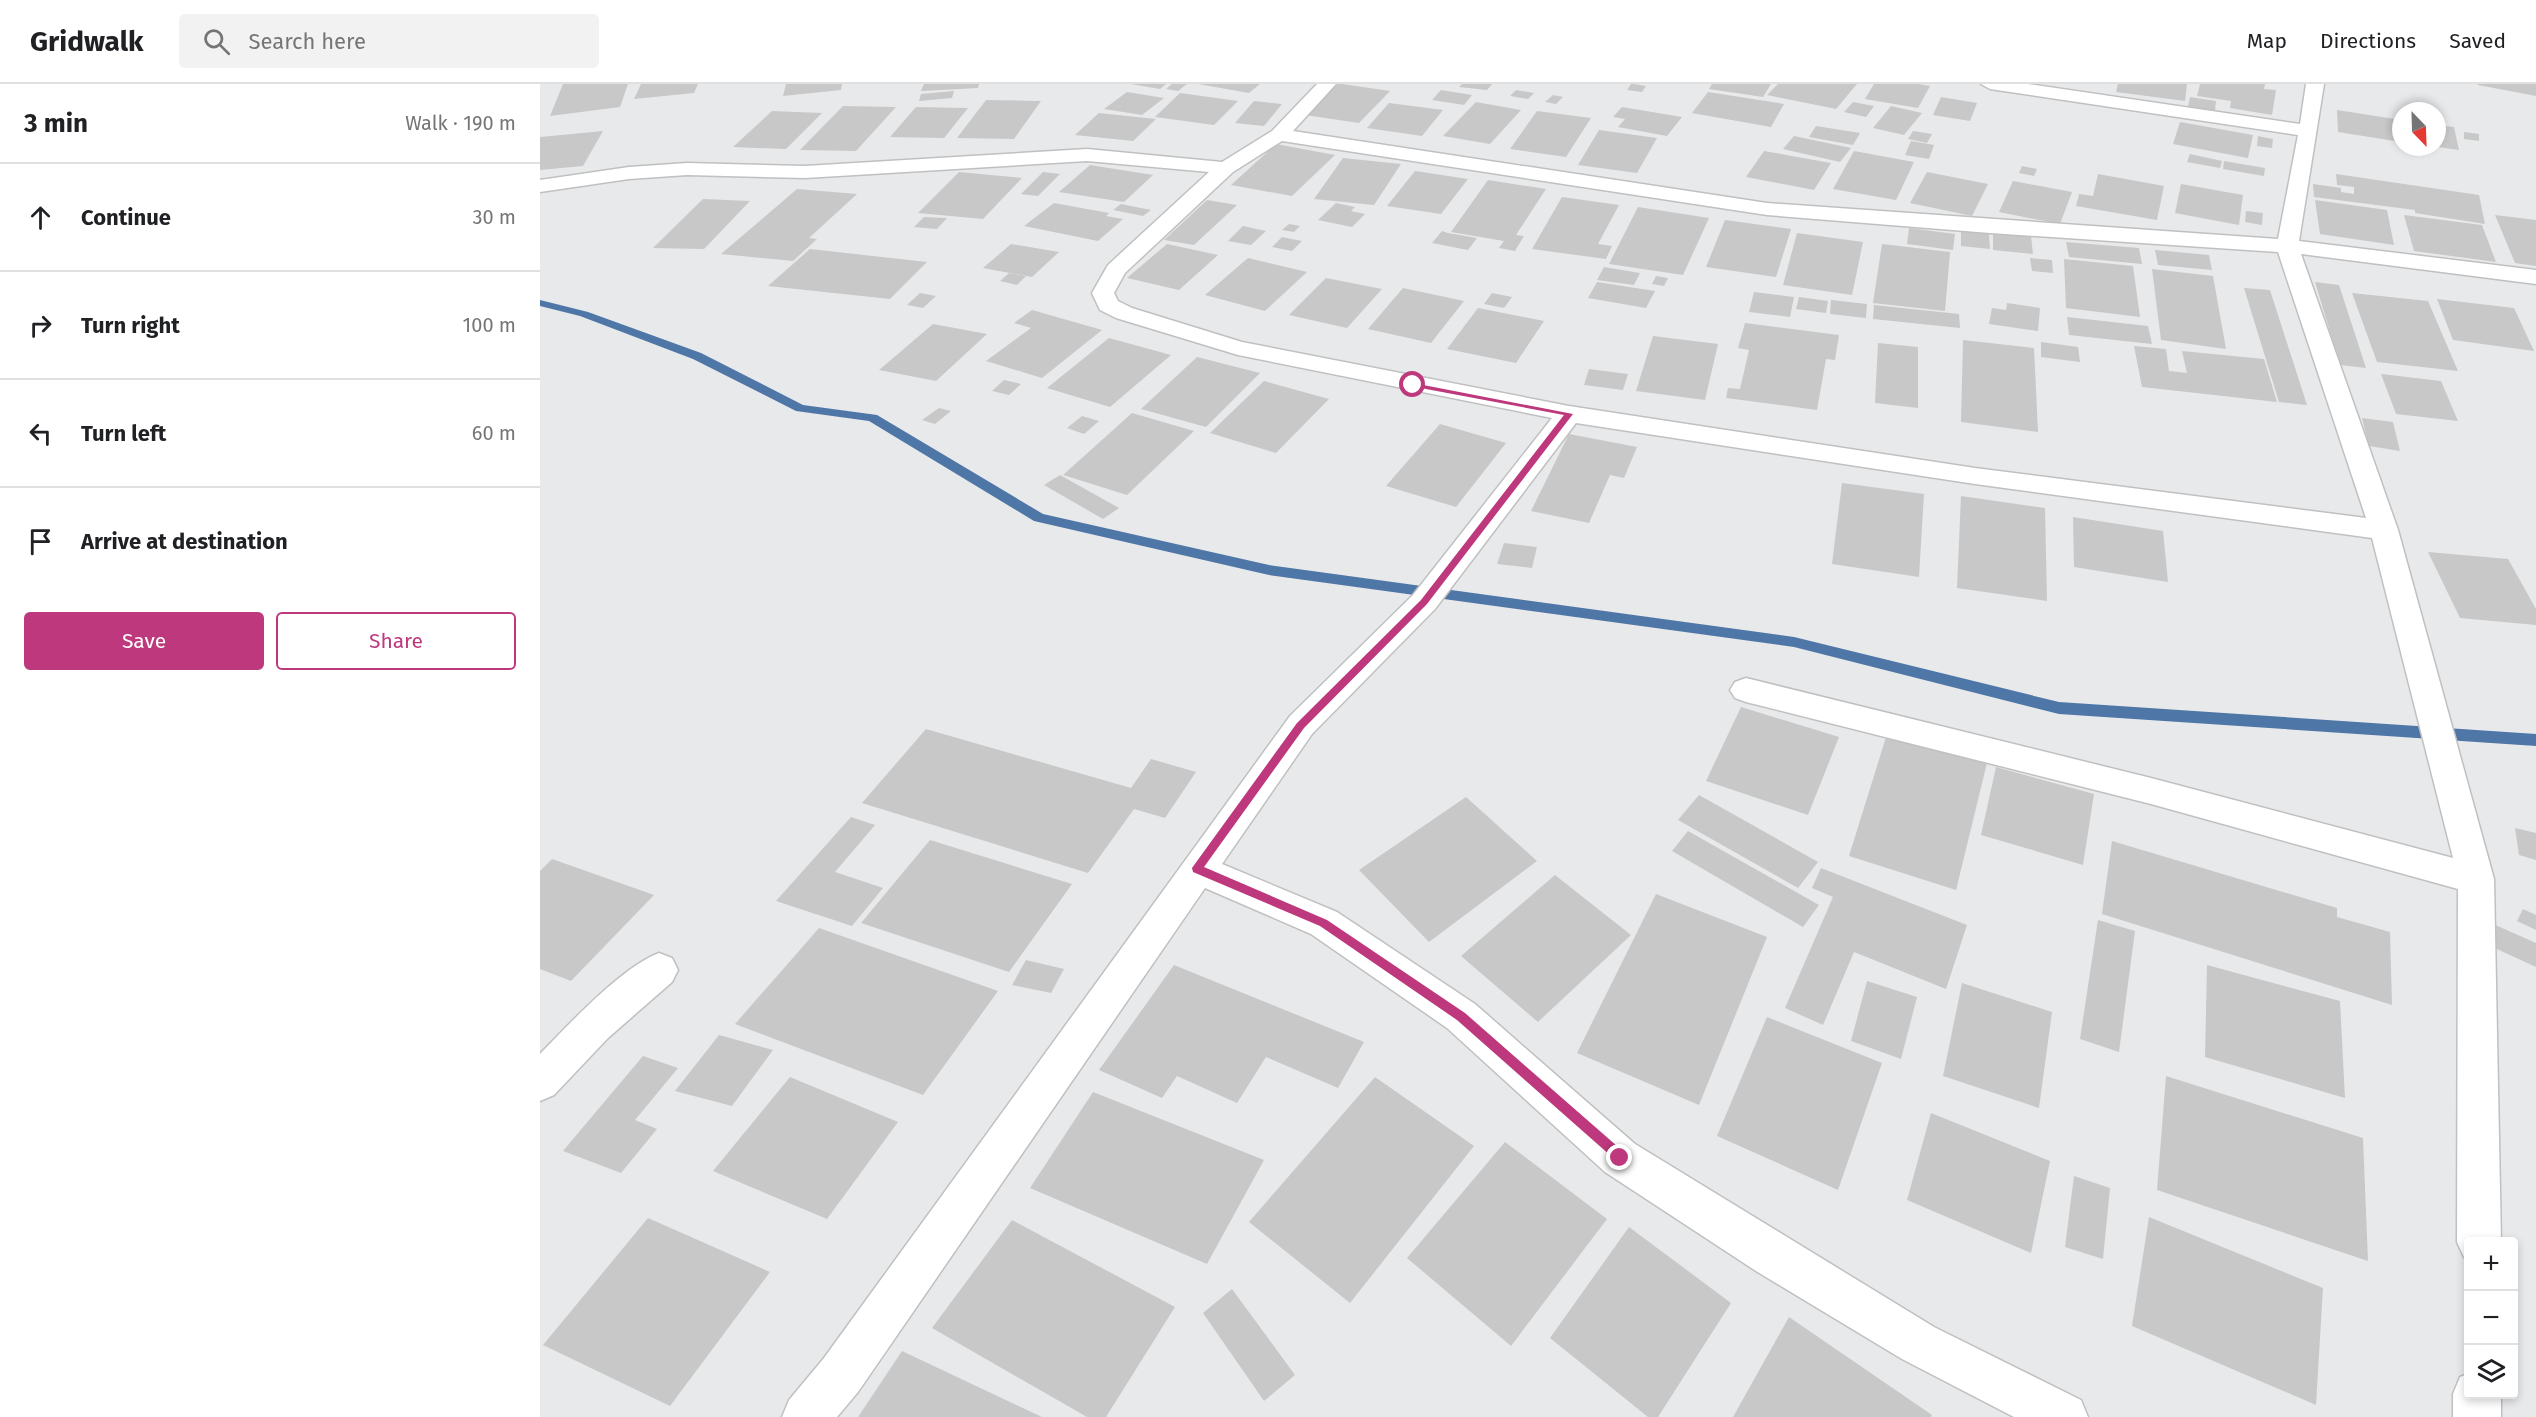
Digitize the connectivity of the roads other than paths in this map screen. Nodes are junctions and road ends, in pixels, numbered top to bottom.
1 (1327, 84) edge
2 (1990, 84) edge
3 (2315, 84) edge
4 (2309, 131) junction
5 (1279, 135) junction
6 (1226, 168) junction
7 (540, 186) edge
8 (2287, 246) junction
9 (2536, 277) edge
10 (1569, 414) junction
11 (2384, 530) junction
12 (1746, 690) dead end
13 (1197, 868) junction
14 (2476, 879) junction
15 (659, 970) dead end
16 (540, 1082) edge
17 (2479, 1237) edge
18 (2477, 1399) edge
19 (807, 1417) edge
20 (2064, 1417) edge
21 (2477, 1417) edge

1 - 5 street
2 - 4 street
3 - 4 street
4 - 8 street
5 - 6 street
5 - 8 street
6 - 7 street
6 - 10 street
8 - 9 street
8 - 11 street
10 - 11 street
10 - 13 street
11 - 14 street
12 - 14 street
13 - 19 street
13 - 20 street
14 - 17 street
15 - 16 street
18 - 21 street

